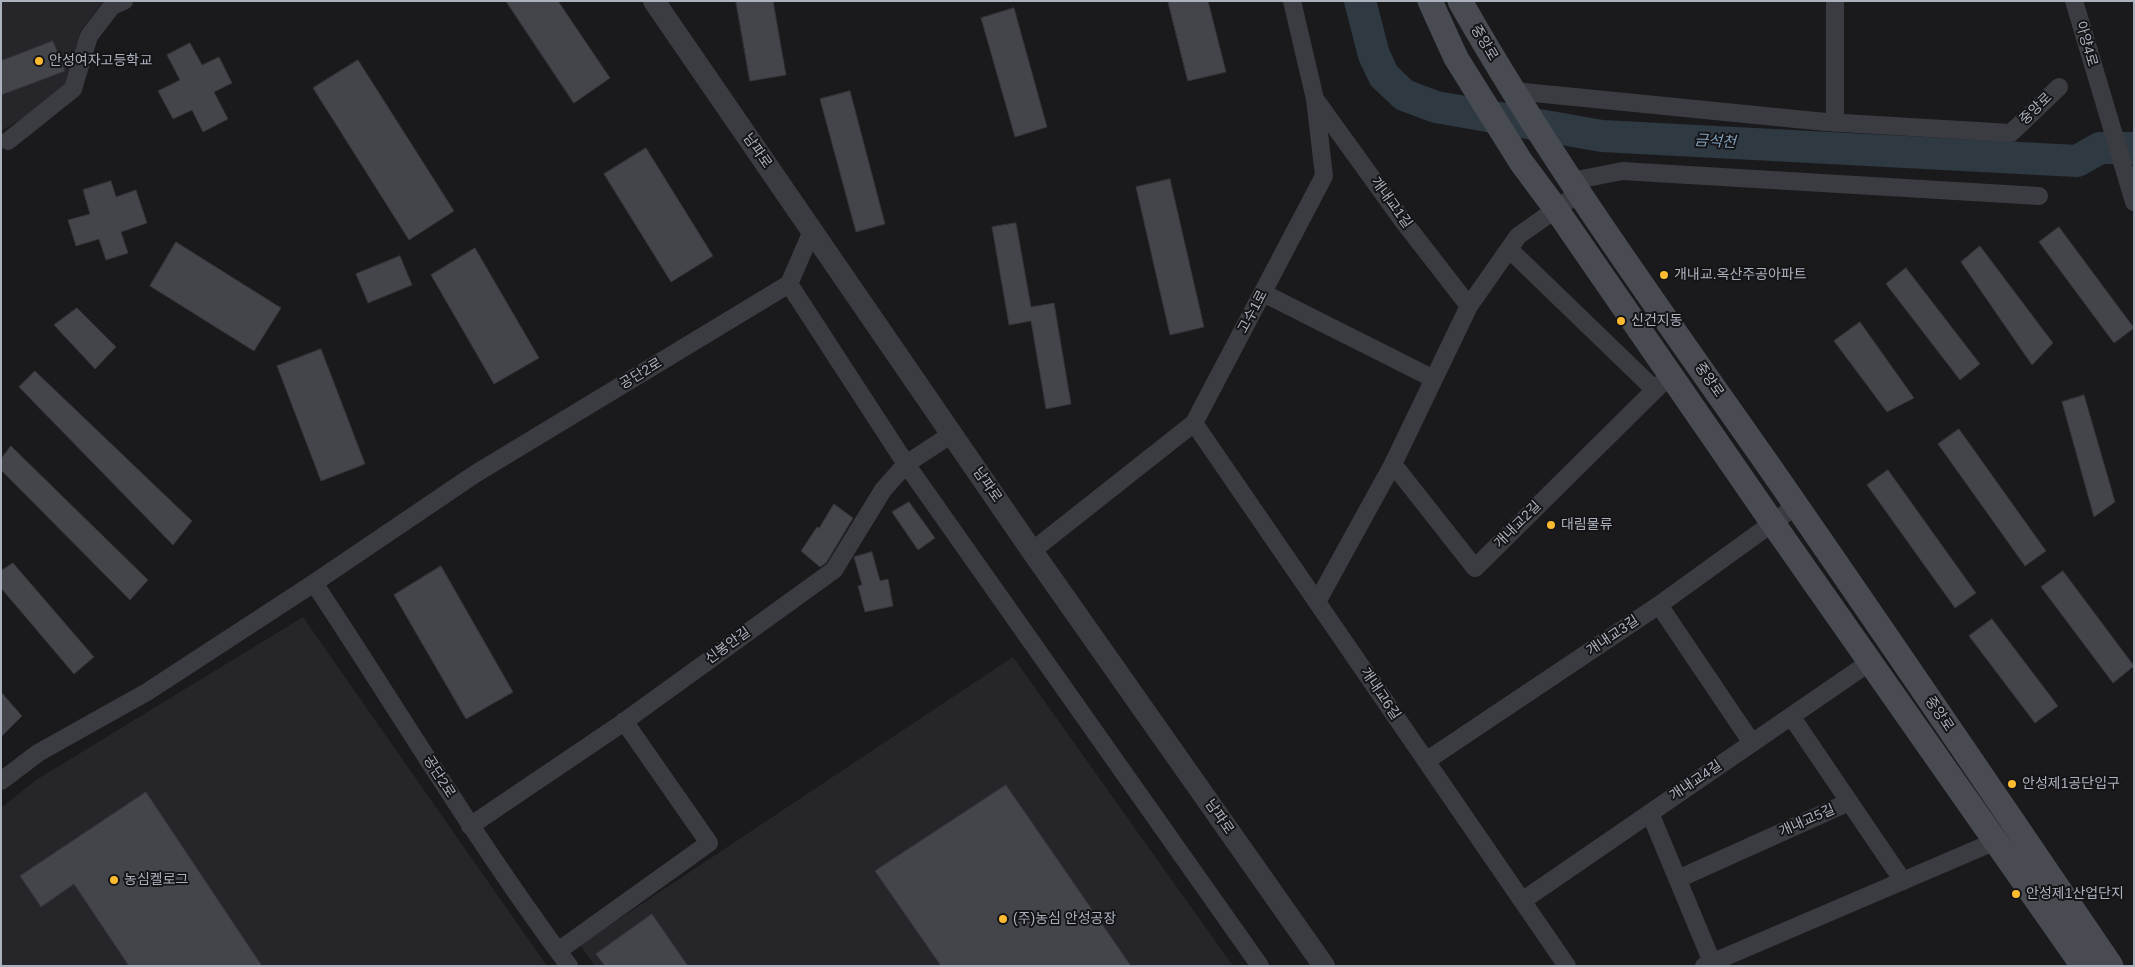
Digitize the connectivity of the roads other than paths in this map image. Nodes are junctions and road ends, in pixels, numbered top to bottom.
1 (124, 1) edge
2 (654, 1) edge
3 (1292, 1) edge
4 (1430, 1) edge
5 (1460, 1) edge
6 (1835, 1) edge
7 (2074, 1) edge
8 (2059, 87) dead end
9 (1514, 91) junction
10 (1315, 99) junction
11 (1835, 123) junction
12 (8, 141) dead end
13 (1576, 187) junction
14 (2039, 196) dead end
15 (2133, 201) edge
16 (1556, 209) junction
17 (812, 231) junction
18 (1509, 249) junction
19 (789, 284) junction
20 (1263, 293) junction
21 (1469, 306) junction
22 (1434, 379) junction
23 (1663, 382) junction
24 (1194, 423) junction
25 (952, 434) junction
26 (906, 464) junction
27 (1394, 464) junction
28 (1796, 506) junction
29 (1772, 522) junction
30 (1032, 551) junction
31 (314, 584) junction
32 (1317, 602) junction
33 (1659, 605) junction
34 (1870, 662) junction
35 (1791, 716) junction
36 (624, 721) junction
37 (1752, 743) junction
38 (1426, 761) junction
39 (1, 781) edge
40 (1849, 802) junction
41 (1650, 813) junction
42 (470, 826) junction
43 (1996, 841) junction
44 (1678, 879) junction
45 (1903, 881) junction
46 (1522, 901) junction
47 (558, 951) junction
48 (1708, 964) edge
49 (569, 966) edge
50 (1260, 966) edge
51 (1324, 966) edge
52 (1567, 966) edge
53 (2083, 966) edge
54 (2111, 966) edge

1 - 12 street
2 - 17 street, 남파로
3 - 10 street, 고수1로
4 - 16 main road, 중앙로
5 - 9 main road, 중앙로
6 - 11 street
7 - 15 street, 아양4로
8 - 11 street, 중앙로
9 - 11 street, 중앙로
9 - 13 main road, 중앙로
10 - 20 street, 고수1로
10 - 21 street, 개내교1길
13 - 14 street
13 - 16 street
13 - 28 main road, 중앙로
16 - 18 street
16 - 23 main road, 중앙로
17 - 19 street
17 - 25 street, 남파로
18 - 21 street
18 - 23 street
19 - 26 street
19 - 31 street, 공단2로
20 - 22 street
20 - 24 street, 고수1로
21 - 22 street
22 - 27 street
23 - 27 street, 개내교2길
23 - 29 main road, 중앙로
24 - 30 street, 고수1로
24 - 32 street, 개내교6길
25 - 26 street, 신봉안길
25 - 30 street, 남파로
26 - 36 street, 신봉안길
26 - 50 street
27 - 32 street
28 - 29 street, 개내교3길
28 - 54 main road, 중앙로
29 - 33 street, 개내교3길
29 - 34 main road, 중앙로
30 - 51 street, 남파로
31 - 39 street, 공단2로
31 - 42 street, 공단2로
32 - 38 street, 개내교6길
33 - 37 street
33 - 38 street, 개내교3길
34 - 35 street, 개내교4길
34 - 43 main road, 중앙로
35 - 37 street, 개내교4길
35 - 40 street
36 - 42 street, 신봉안길
36 - 47 street
37 - 41 street, 개내교4길
38 - 46 street, 개내교6길
40 - 44 street, 개내교5길
40 - 45 street, 개내교5길
41 - 44 street
41 - 46 street, 개내교4길
42 - 47 street, 공단2로
43 - 45 street
43 - 53 main road, 중앙로
44 - 48 street
45 - 48 street
46 - 52 street, 개내교6길
47 - 49 street, 공단2로

